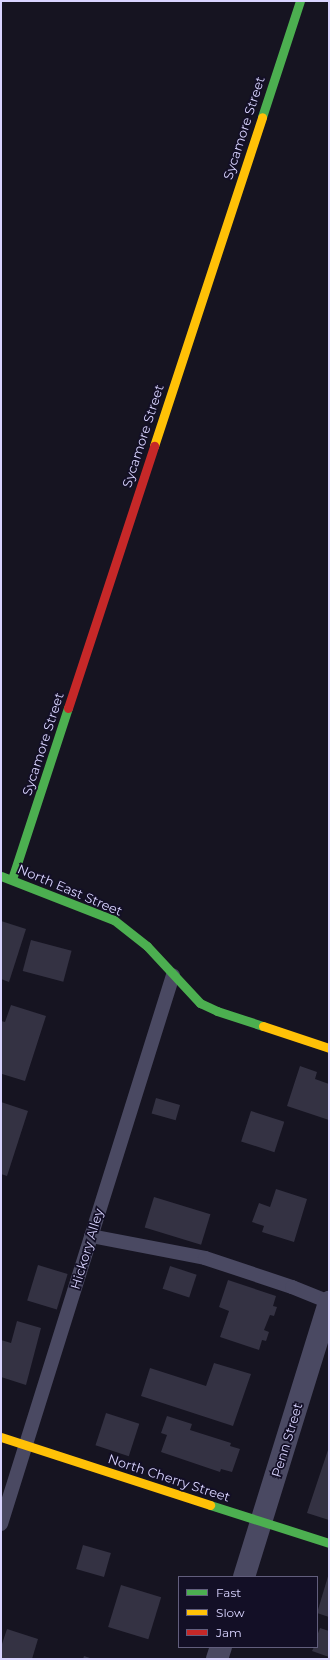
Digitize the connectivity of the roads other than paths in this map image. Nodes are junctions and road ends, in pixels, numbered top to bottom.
1 (300, 1) edge
2 (1, 876) edge
3 (12, 880) junction
4 (173, 975) junction
5 (329, 1048) edge
6 (91, 1236) junction
7 (329, 1302) edge
8 (1, 1437) edge
9 (26, 1445) junction
10 (263, 1522) junction
11 (1, 1524) edge
12 (329, 1543) edge
13 (244, 1576) edge
14 (221, 1648) edge
15 (218, 1659) edge

1 - 3 street, Sycamore Street
2 - 3 street, North East Street
3 - 4 street, North East Street
4 - 5 street, North East Street
4 - 6 lane, Hickory Alley
6 - 7 lane
6 - 9 lane, Hickory Alley
7 - 10 street, Penn Street
8 - 9 street, North Cherry Street
9 - 10 street, North Cherry Street
9 - 11 lane, Hickory Alley
10 - 12 street, North Cherry Street
10 - 13 street, Penn Street
14 - 15 street

